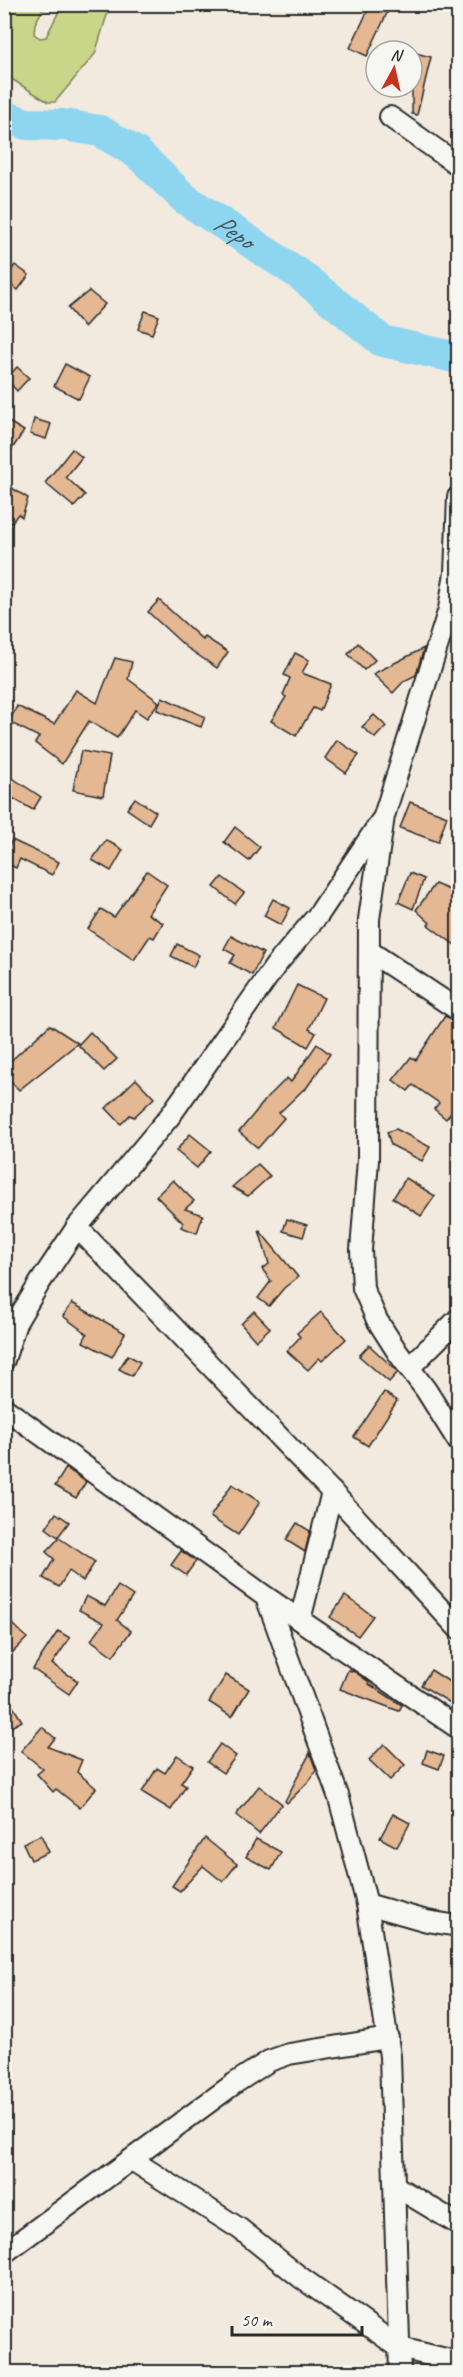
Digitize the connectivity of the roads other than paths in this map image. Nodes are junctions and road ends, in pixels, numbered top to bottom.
1 (390, 117) dead end
2 (459, 165) edge
3 (459, 497) edge
4 (384, 816) junction
5 (369, 951) junction
6 (459, 1010) edge
7 (78, 1227) junction
8 (459, 1319) edge
9 (4, 1360) edge
10 (409, 1368) junction
11 (4, 1408) edge
12 (459, 1441) edge
13 (332, 1492) junction
14 (266, 1597) junction
15 (300, 1620) junction
16 (459, 1628) edge
17 (459, 1728) edge
18 (367, 1905) junction
19 (459, 1926) edge
20 (388, 2038) junction
21 (132, 2160) junction
22 (395, 2186) junction
23 (459, 2224) edge
24 (4, 2253) edge
25 (400, 2348) junction
26 (459, 2362) edge
27 (400, 2373) edge

1 - 2 street
3 - 4 street
4 - 5 street
4 - 7 street
5 - 6 street
5 - 10 street
7 - 9 street
7 - 13 street
8 - 10 street
10 - 12 street
11 - 14 street
13 - 15 street
13 - 16 street
14 - 15 street
14 - 18 street
15 - 17 street
18 - 19 street
18 - 20 street
20 - 21 street
20 - 22 street
21 - 24 street
21 - 25 street
22 - 23 street
22 - 25 street
25 - 26 street
25 - 27 street

